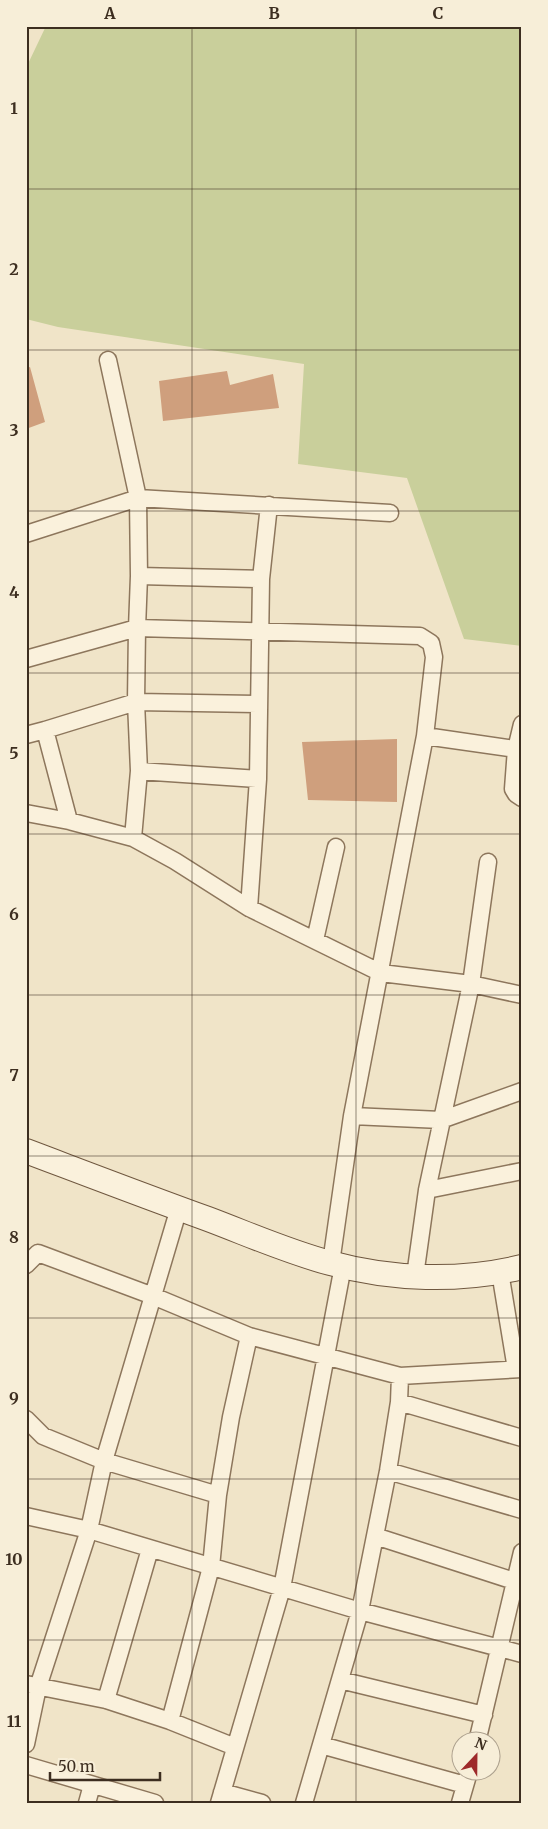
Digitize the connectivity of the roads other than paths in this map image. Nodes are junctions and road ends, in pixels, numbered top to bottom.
1 (108, 360) dead end
2 (138, 498) junction
3 (269, 505) junction
4 (390, 513) dead end
5 (26, 534) edge
6 (139, 576) junction
7 (262, 579) junction
8 (137, 628) junction
9 (260, 631) junction
10 (26, 659) edge
11 (136, 702) junction
12 (258, 704) junction
13 (522, 724) edge
14 (45, 730) junction
15 (26, 735) edge
16 (426, 736) junction
17 (519, 750) edge
18 (139, 772) junction
19 (258, 779) junction
20 (522, 798) edge
21 (26, 814) edge
22 (69, 821) junction
23 (133, 838) junction
24 (336, 847) dead end
25 (488, 862) dead end
26 (249, 908) junction
27 (315, 940) junction
28 (381, 973) junction
29 (471, 984) junction
30 (522, 995) edge
31 (522, 1091) edge
32 (352, 1116) junction
33 (441, 1120) junction
34 (26, 1151) edge
35 (522, 1171) edge
36 (427, 1190) junction
37 (179, 1208) junction
38 (26, 1264) edge
39 (337, 1264) junction
40 (511, 1269) edge
41 (414, 1276) junction
42 (153, 1296) junction
43 (249, 1336) junction
44 (325, 1358) junction
45 (519, 1369) edge
46 (400, 1376) junction
47 (399, 1402) junction
48 (26, 1419) edge
49 (522, 1438) edge
50 (104, 1461) junction
51 (388, 1471) junction
52 (218, 1495) junction
53 (522, 1510) edge
54 (26, 1516) edge
55 (89, 1530) junction
56 (376, 1536) junction
57 (150, 1549) junction
58 (522, 1552) edge
59 (211, 1567) junction
60 (514, 1581) junction
61 (282, 1588) junction
62 (360, 1611) junction
63 (500, 1649) junction
64 (522, 1654) edge
65 (340, 1680) junction
66 (32, 1685) edge
67 (106, 1700) junction
68 (484, 1715) junction
69 (170, 1721) junction
70 (480, 1732) edge
71 (26, 1744) edge
72 (321, 1746) junction
73 (235, 1747) junction
74 (26, 1765) edge
75 (450, 1774) edge
76 (466, 1782) edge
77 (92, 1785) junction
78 (221, 1797) edge
79 (138, 1800) edge
80 (87, 1803) edge
81 (155, 1803) edge
82 (262, 1803) edge
83 (304, 1803) edge
84 (460, 1803) edge

1 - 2 street
2 - 3 street
2 - 5 street
2 - 6 street
3 - 4 street
3 - 7 street
6 - 7 street
6 - 8 street
7 - 9 street
8 - 9 street
8 - 10 street
8 - 11 street
9 - 12 street
9 - 16 street
11 - 12 street
11 - 14 street
11 - 18 street
12 - 19 street
13 - 17 street
14 - 15 street
14 - 22 street
16 - 17 street
16 - 28 street
17 - 20 street
18 - 19 street
18 - 23 street
19 - 26 street
21 - 22 street
22 - 23 street
23 - 26 street
24 - 27 street
25 - 29 street
26 - 27 street
27 - 28 street
28 - 29 street
28 - 32 street
29 - 30 street
29 - 33 street
31 - 33 street
32 - 33 street
32 - 39 street
33 - 36 street
34 - 37 street
35 - 36 street
36 - 41 street
37 - 39 street
37 - 42 street
38 - 42 street
39 - 41 street
39 - 44 street
40 - 41 street
40 - 45 street
42 - 43 street
42 - 50 street
43 - 44 street
43 - 52 street
44 - 46 street
44 - 61 street
45 - 46 street
46 - 47 street
47 - 49 street
47 - 51 street
48 - 50 street
50 - 52 street
50 - 55 street
51 - 53 street
51 - 56 street
52 - 59 street
54 - 55 street
55 - 57 street
55 - 66 street
56 - 60 street
56 - 62 street
57 - 59 street
57 - 67 street
58 - 60 street
59 - 61 street
59 - 69 street
60 - 63 street
61 - 62 street
61 - 73 street
62 - 63 street
62 - 65 street
63 - 64 street
63 - 68 street
65 - 68 street
65 - 72 street
66 - 67 street
66 - 71 street
67 - 69 street
68 - 70 street
69 - 73 street
72 - 75 street
72 - 83 street
73 - 78 street
74 - 77 street
76 - 84 street
77 - 79 street
77 - 80 street
78 - 82 street
79 - 81 street

